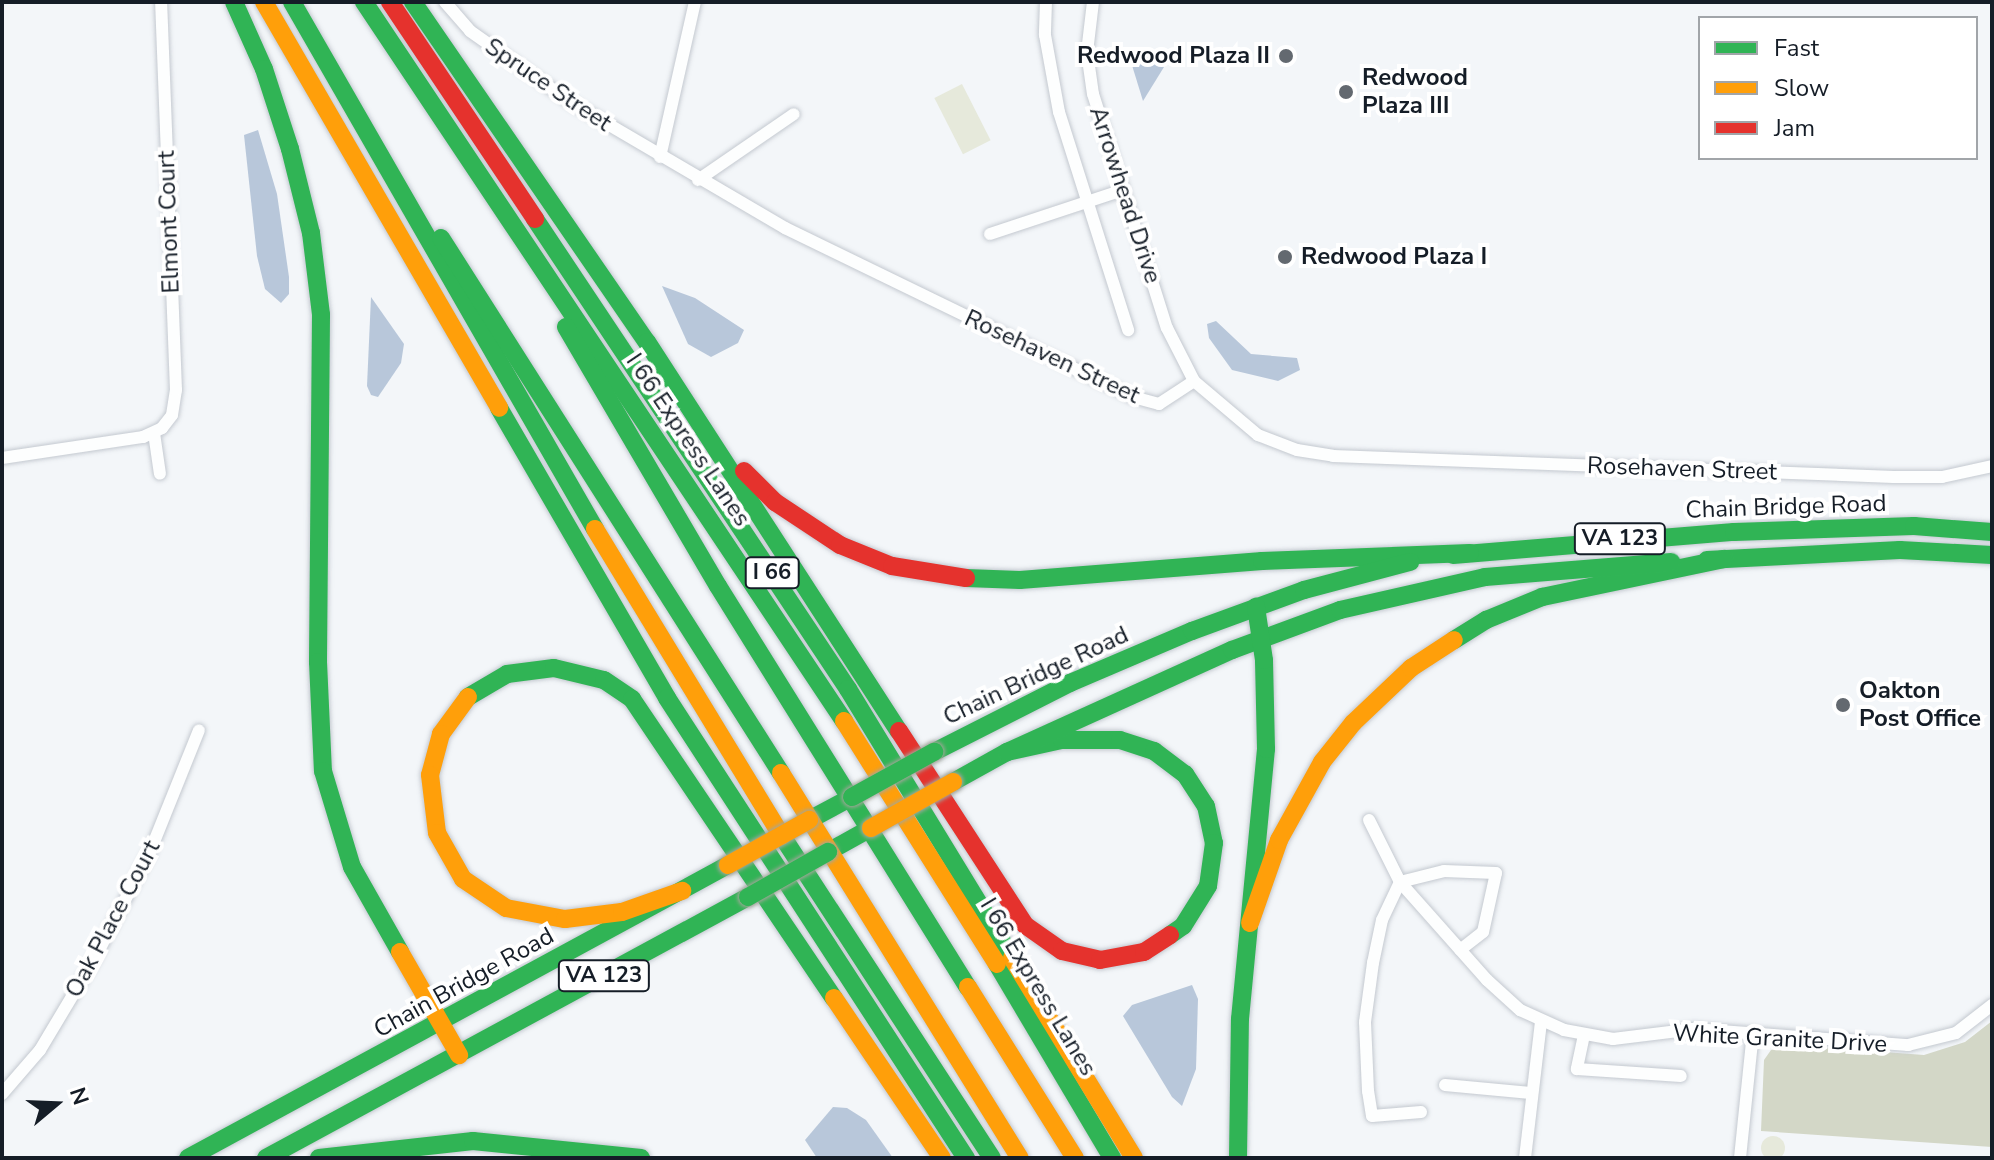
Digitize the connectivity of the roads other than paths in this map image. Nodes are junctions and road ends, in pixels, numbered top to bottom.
1 (161, 2) edge
2 (234, 2) edge
3 (264, 2) edge
4 (292, 2) edge
5 (364, 2) edge
6 (390, 2) edge
7 (413, 2) edge
8 (445, 2) edge
9 (695, 2) edge
10 (1046, 2) edge
11 (1093, 2) edge
12 (335, 75) junction
13 (794, 114) dead end
14 (660, 157) junction
15 (698, 180) junction
16 (1123, 190) junction
17 (1088, 202) junction
18 (496, 203) junction
19 (990, 234) dead end
20 (1128, 330) dead end
21 (647, 342) junction
22 (1194, 381) junction
23 (154, 433) junction
24 (2, 458) edge
25 (1992, 466) edge
26 (160, 474) dead end
27 (1992, 532) edge
28 (1470, 553) junction
29 (1988, 555) edge
30 (1724, 559) junction
31 (1256, 607) junction
32 (1262, 638) junction
33 (199, 730) dead end
34 (1007, 752) junction
35 (852, 797) junction
36 (809, 820) junction
37 (1369, 820) dead end
38 (871, 828) junction
39 (828, 852) junction
40 (1400, 882) junction
41 (682, 891) junction
42 (1250, 923) junction
43 (1460, 950) junction
44 (1992, 1005) edge
45 (1541, 1021) junction
46 (441, 1024) junction
47 (1753, 1033) junction
48 (1584, 1035) junction
49 (459, 1055) junction
50 (1681, 1076) dead end
51 (1445, 1085) dead end
52 (1531, 1093) junction
53 (2, 1094) edge
54 (1421, 1112) dead end
55 (188, 1158) edge
56 (266, 1158) edge
57 (319, 1158) edge
58 (641, 1158) edge
59 (942, 1158) edge
60 (966, 1158) edge
61 (992, 1158) edge
62 (1020, 1158) edge
63 (1075, 1158) edge
64 (1112, 1158) edge
65 (1134, 1158) edge
66 (1238, 1158) edge
67 (1525, 1158) edge
68 (1740, 1158) edge

1 - 23 street, Elmont Court
2 - 46 main road
3 - 60 main road
4 - 12 main road
5 - 18 main road, I 66 Express Lanes
6 - 65 main road, I 66
7 - 21 main road
8 - 14 street, Spruce Street
9 - 14 street
10 - 17 street
11 - 16 street, Arrowhead Drive
12 - 36 main road
12 - 61 main road
13 - 15 street
14 - 15 street, Rosehaven Street
15 - 22 street, Rosehaven Street
16 - 17 street
16 - 22 street, Arrowhead Drive
17 - 19 street
17 - 20 street
18 - 35 main road
18 - 64 main road, I 66 Express Lanes
21 - 28 main road
21 - 34 main road
22 - 25 street, Rosehaven Street
23 - 24 street
23 - 26 street
27 - 28 main road, Chain Bridge Road / VA 123
28 - 31 main road, Chain Bridge Road / VA 123
29 - 30 main road, Chain Bridge Road / VA 123
30 - 32 main road, Chain Bridge Road / VA 123
30 - 42 main road
31 - 32 main road
31 - 35 main road, Chain Bridge Road / VA 123, bridge
32 - 34 main road, Chain Bridge Road / VA 123
32 - 42 main road
33 - 53 street, Oak Place Court
34 - 38 main road, Chain Bridge Road / VA 123, bridge
35 - 36 main road, Chain Bridge Road / VA 123
35 - 38 main road
36 - 39 main road
36 - 41 main road, Chain Bridge Road / VA 123, bridge
37 - 40 street, White Granite Drive
38 - 39 main road, Chain Bridge Road / VA 123
38 - 63 main road
39 - 49 main road, Chain Bridge Road / VA 123, bridge
39 - 62 main road
40 - 43 street, White Granite Drive
40 - 43 street
40 - 54 street
41 - 46 main road, Chain Bridge Road / VA 123
41 - 59 main road
42 - 66 main road
43 - 45 street, White Granite Drive
44 - 47 street, White Granite Drive
45 - 48 street, White Granite Drive
45 - 52 street
46 - 49 main road
46 - 55 main road, Chain Bridge Road / VA 123
47 - 48 street, White Granite Drive
47 - 68 street
48 - 50 street
49 - 56 main road, Chain Bridge Road / VA 123
51 - 52 street
52 - 67 street
57 - 58 main road

